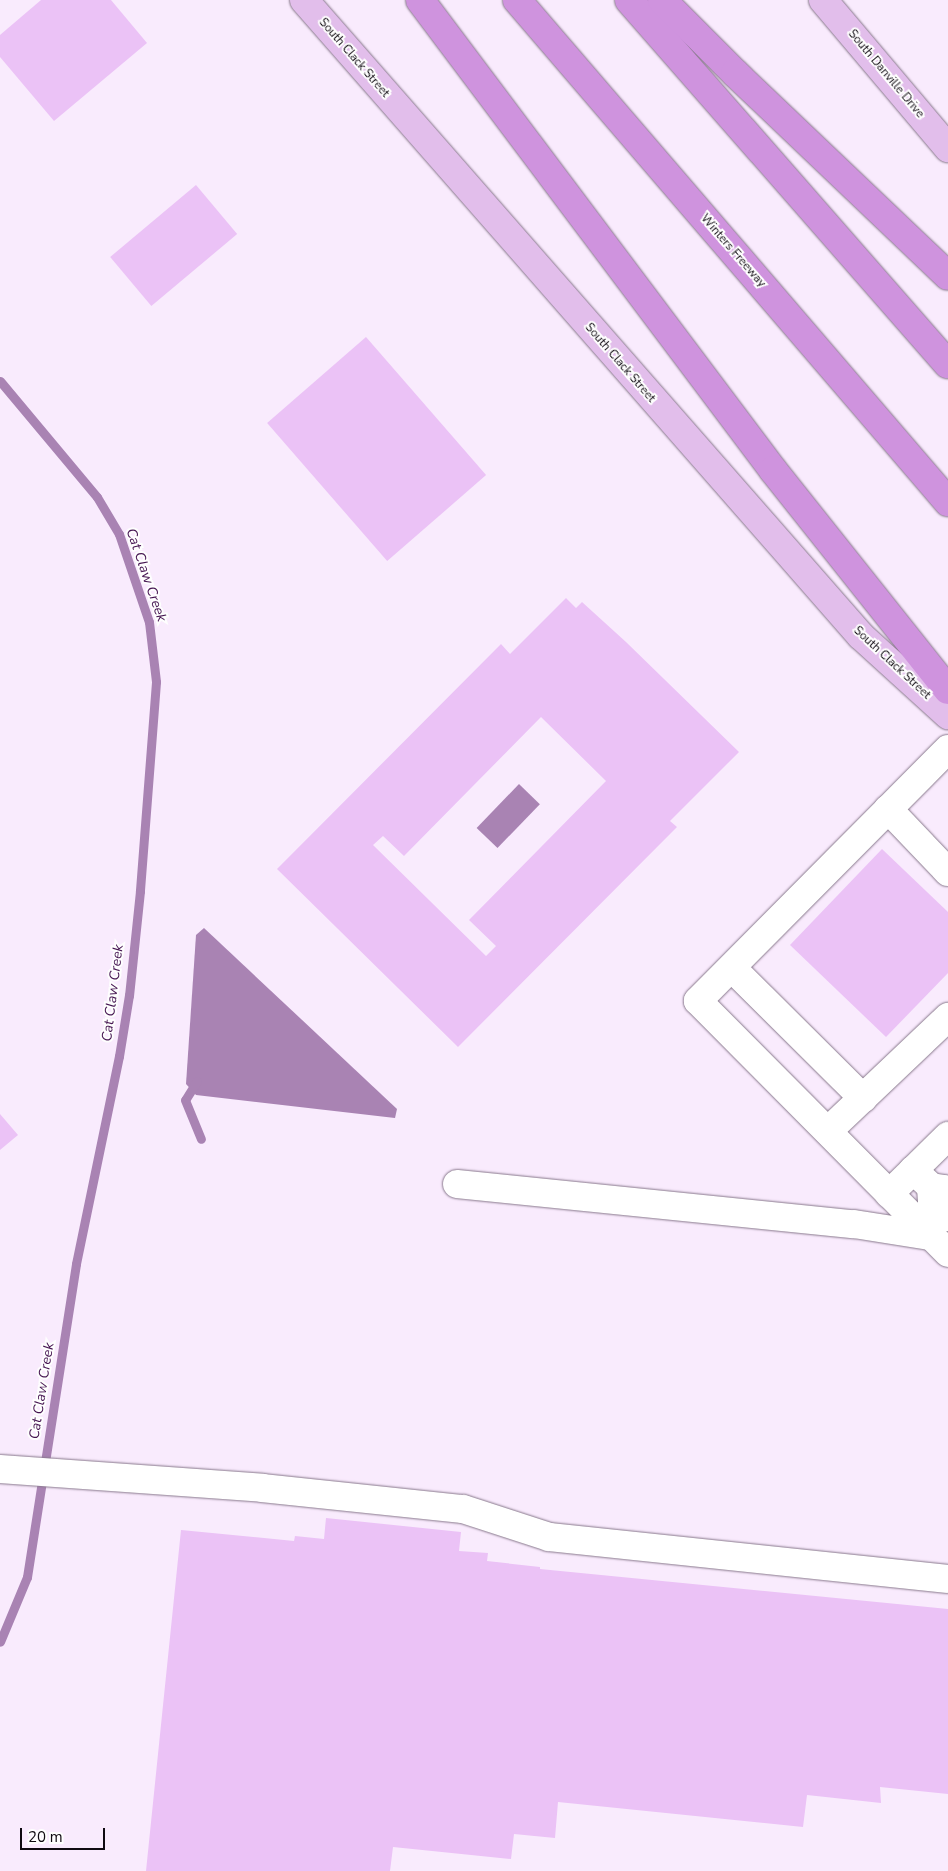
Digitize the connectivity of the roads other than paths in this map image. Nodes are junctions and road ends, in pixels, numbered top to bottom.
1 (304, 0) edge
2 (420, 0) edge
3 (517, 0) edge
4 (629, 0) edge
5 (662, 0) edge
6 (823, 0) edge
7 (948, 148) edge
8 (948, 276) edge
9 (948, 364) edge
10 (948, 502) edge
11 (948, 690) edge
12 (948, 715) edge
13 (948, 749) edge
14 (888, 809) junction
15 (948, 872) edge
16 (732, 968) junction
17 (948, 1016) edge
18 (863, 1098) junction
19 (828, 1131) junction
20 (948, 1136) edge
21 (931, 1183) edge
22 (457, 1184) dead end
23 (889, 1194) junction
24 (942, 1235) edge
25 (0, 1469) edge
26 (948, 1579) edge

1 - 12 main road, South Clack Street
2 - 11 highway
3 - 10 highway, Winters Freeway
4 - 9 highway
5 - 8 highway
6 - 7 main road, South Danville Drive
13 - 14 lane
14 - 15 lane
14 - 16 lane
16 - 18 lane
16 - 19 lane
17 - 18 lane
18 - 19 lane
19 - 23 lane
20 - 21 lane
21 - 23 lane
21 - 24 lane
22 - 24 lane
23 - 24 lane
25 - 26 lane

